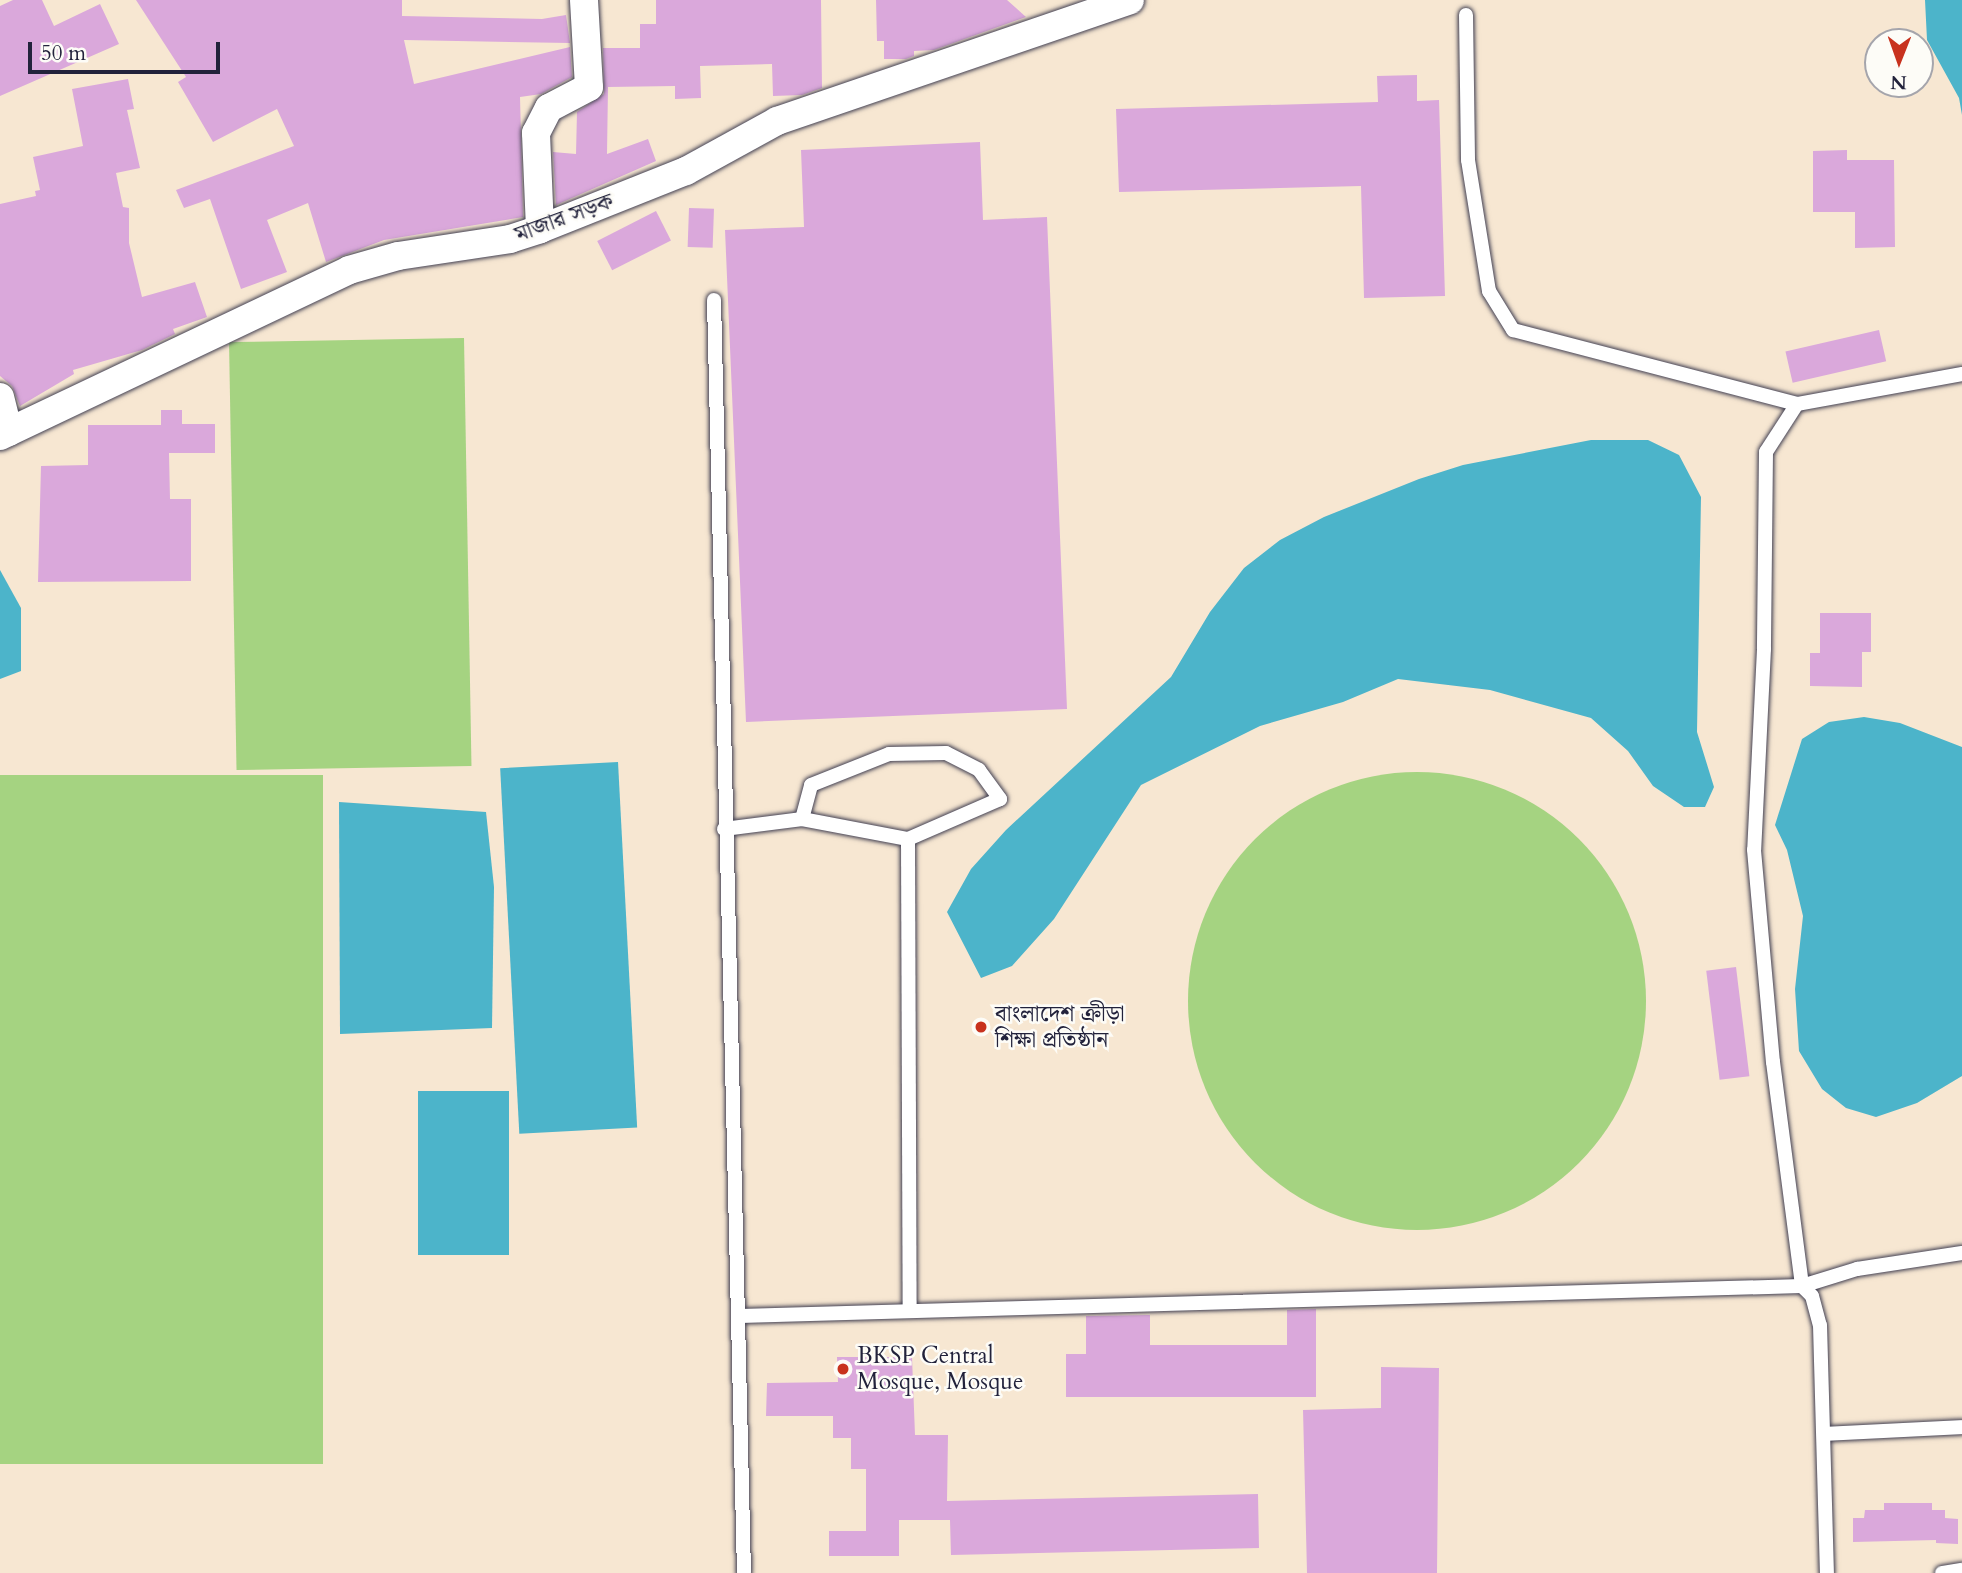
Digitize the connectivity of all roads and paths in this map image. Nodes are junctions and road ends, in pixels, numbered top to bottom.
1 (584, 0) edge
2 (1060, 0) edge
3 (1130, 0) edge
4 (1084, 15) junction
5 (1466, 15) dead end
6 (540, 229) junction
7 (714, 300) dead end
8 (1962, 374) edge
9 (0, 397) edge
10 (1797, 404) junction
11 (4, 434) edge
12 (802, 819) junction
13 (724, 829) junction
14 (908, 839) junction
15 (1962, 1253) edge
16 (1802, 1286) junction
17 (910, 1311) junction
18 (740, 1315) junction
19 (1962, 1427) edge
20 (1825, 1434) junction
21 (1962, 1570) edge
22 (744, 1573) edge
23 (1827, 1573) edge
24 (1942, 1573) edge

1 - 6 street
2 - 4 street
3 - 4 street, মাজার সড়ক
4 - 6 street, মাজার সড়ক
5 - 10 lane
6 - 11 street, মাজার সড়ক
7 - 13 lane
8 - 10 lane
9 - 11 street
10 - 16 lane
12 - 13 lane
12 - 14 lane
12 - 14 lane
13 - 18 lane
14 - 17 lane
15 - 16 lane
16 - 17 lane
16 - 20 lane
17 - 18 lane
18 - 22 lane
19 - 20 lane
20 - 23 lane
21 - 24 lane

